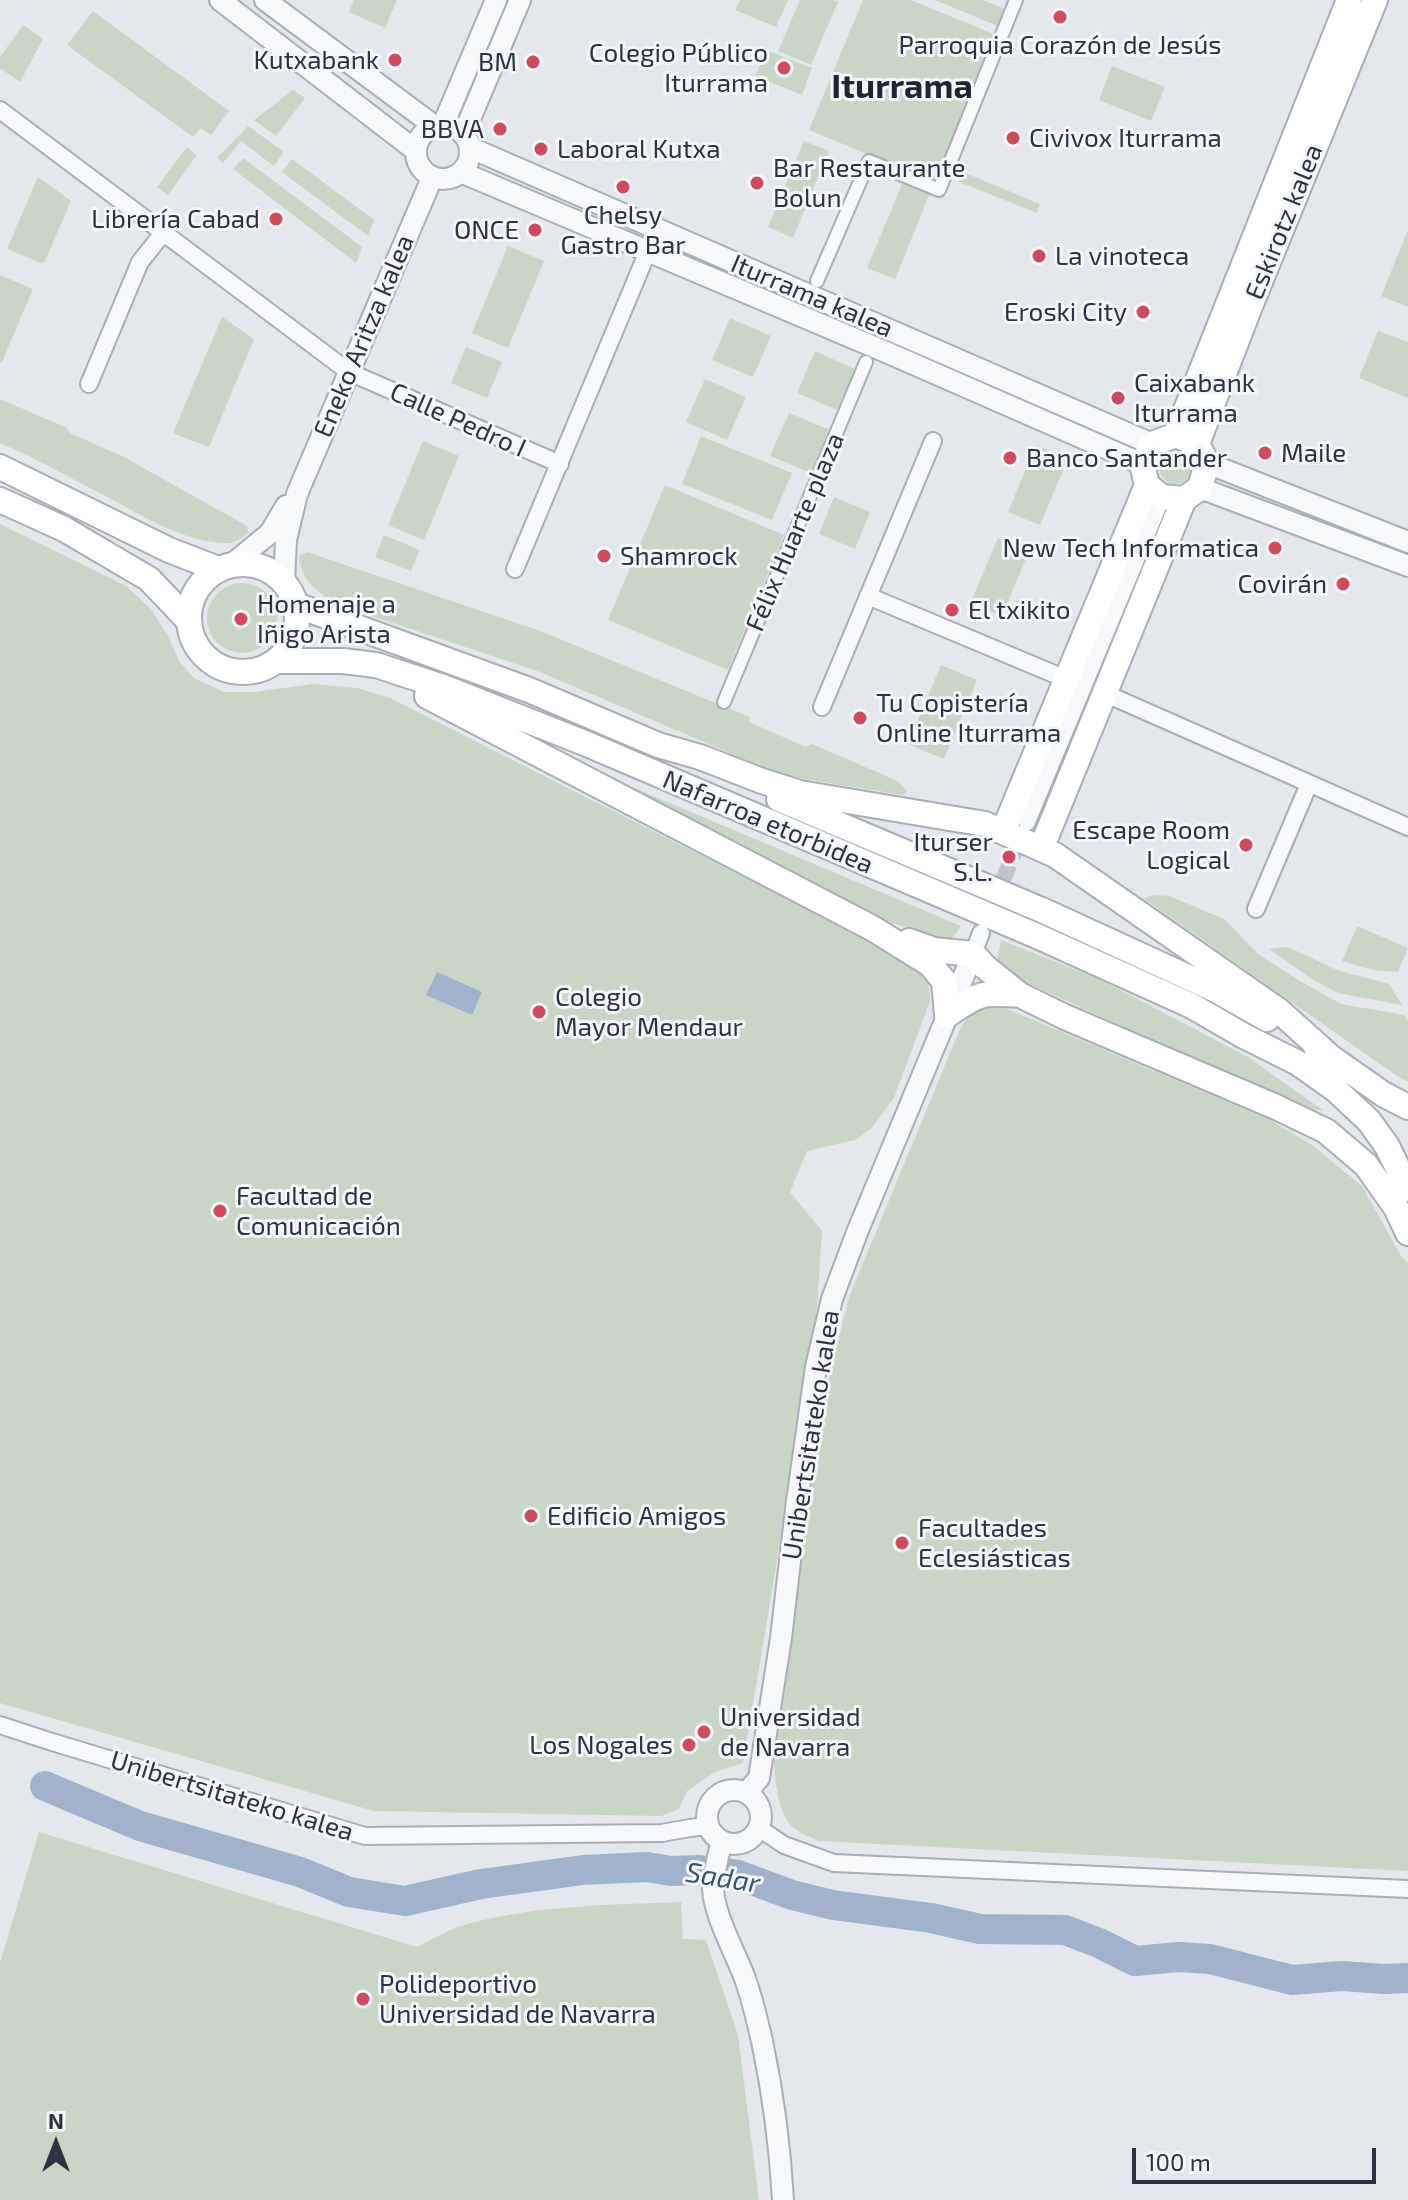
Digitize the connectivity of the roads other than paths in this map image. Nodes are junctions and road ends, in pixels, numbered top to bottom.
1 (220, 0) edge
2 (265, 0) edge
3 (496, 0) edge
4 (520, 0) edge
5 (1016, 0) edge
6 (1349, 0) edge
7 (1375, 0) edge
8 (0, 110) edge
9 (438, 125) junction
10 (468, 141) junction
11 (415, 150) junction
12 (463, 173) junction
13 (432, 178) junction
14 (164, 232) junction
15 (648, 251) junction
16 (817, 281) dead end
17 (866, 362) dead end
18 (349, 372) junction
19 (89, 384) dead end
20 (933, 441) dead end
21 (1193, 447) junction
22 (560, 464) junction
23 (0, 467) edge
24 (1165, 479) junction
25 (297, 494) junction
26 (0, 500) edge
27 (1408, 542) edge
28 (1408, 566) edge
29 (225, 567) junction
30 (515, 569) dead end
31 (284, 583) junction
32 (868, 596) junction
33 (296, 605) junction
34 (188, 620) junction
35 (276, 661) junction
36 (314, 661) junction
37 (1066, 679) junction
38 (1104, 693) junction
39 (724, 702) dead end
40 (822, 707) dead end
41 (672, 750) junction
42 (1309, 784) junction
43 (1027, 822) tunnel mouth
44 (1408, 827) edge
45 (1003, 832) junction
46 (1041, 849) junction
47 (1256, 909) dead end
48 (872, 928) junction
49 (977, 943) junction
50 (1020, 995) junction
51 (947, 1015) junction
52 (1327, 1054) junction
53 (1408, 1107) edge
54 (1402, 1199) edge
55 (1408, 1233) edge
56 (0, 1725) edge
57 (747, 1792) junction
58 (759, 1828) junction
59 (716, 1842) junction
60 (1408, 1889) edge
61 (783, 2200) edge

1 - 11 street
2 - 9 street
3 - 9 street
4 - 10 street
5 - 16 street
6 - 21 main road, Eskirotz kalea
7 - 21 main road, Eskirotz kalea
8 - 14 street, Calle Pedro I
9 - 10 street
9 - 11 street
10 - 12 street
10 - 24 street, Iturrama kalea
11 - 13 street
12 - 13 street
12 - 15 street, Iturrama kalea
13 - 18 street, Eneko Aritza kalea
14 - 18 street, Calle Pedro I
14 - 19 street
15 - 22 street, Calle Pedro I
15 - 24 street, Iturrama kalea
17 - 39 street, Félix Huarte plaza
18 - 22 street, Calle Pedro I
18 - 25 street, Eneko Aritza kalea
20 - 32 street
21 - 24 main road
21 - 24 main road
21 - 27 street
22 - 30 street, Calle Pedro I
23 - 29 main road
24 - 28 street, Iturrama kalea
24 - 37 main road
24 - 38 main road
24 - 43 street
25 - 29 street, Eneko Aritza kalea
25 - 31 street, Eneko Aritza kalea
26 - 34 main road
29 - 31 main road
29 - 34 main road
31 - 33 main road
32 - 37 street
32 - 40 street
33 - 35 main road
33 - 41 main road, Nafarroa etorbidea
34 - 35 main road
35 - 36 main road, Nafarroa etorbidea
36 - 48 main road
36 - 54 main road, Nafarroa etorbidea
37 - 45 main road
38 - 42 street
38 - 46 main road
41 - 45 main road, Nafarroa etorbidea
41 - 52 main road, Nafarroa etorbidea
42 - 44 street
42 - 47 street
45 - 46 main road, Nafarroa etorbidea
46 - 52 main road, Nafarroa etorbidea
48 - 49 main road
48 - 51 main road
49 - 50 main road
49 - 51 street, Unibertsitateko kalea
50 - 51 main road
50 - 54 main road
51 - 57 street, Unibertsitateko kalea
52 - 53 main road, Nafarroa etorbidea
54 - 55 main road, Nafarroa etorbidea
56 - 59 street, Unibertsitateko kalea
57 - 58 street
57 - 59 street
58 - 59 street
58 - 60 street
59 - 61 street

